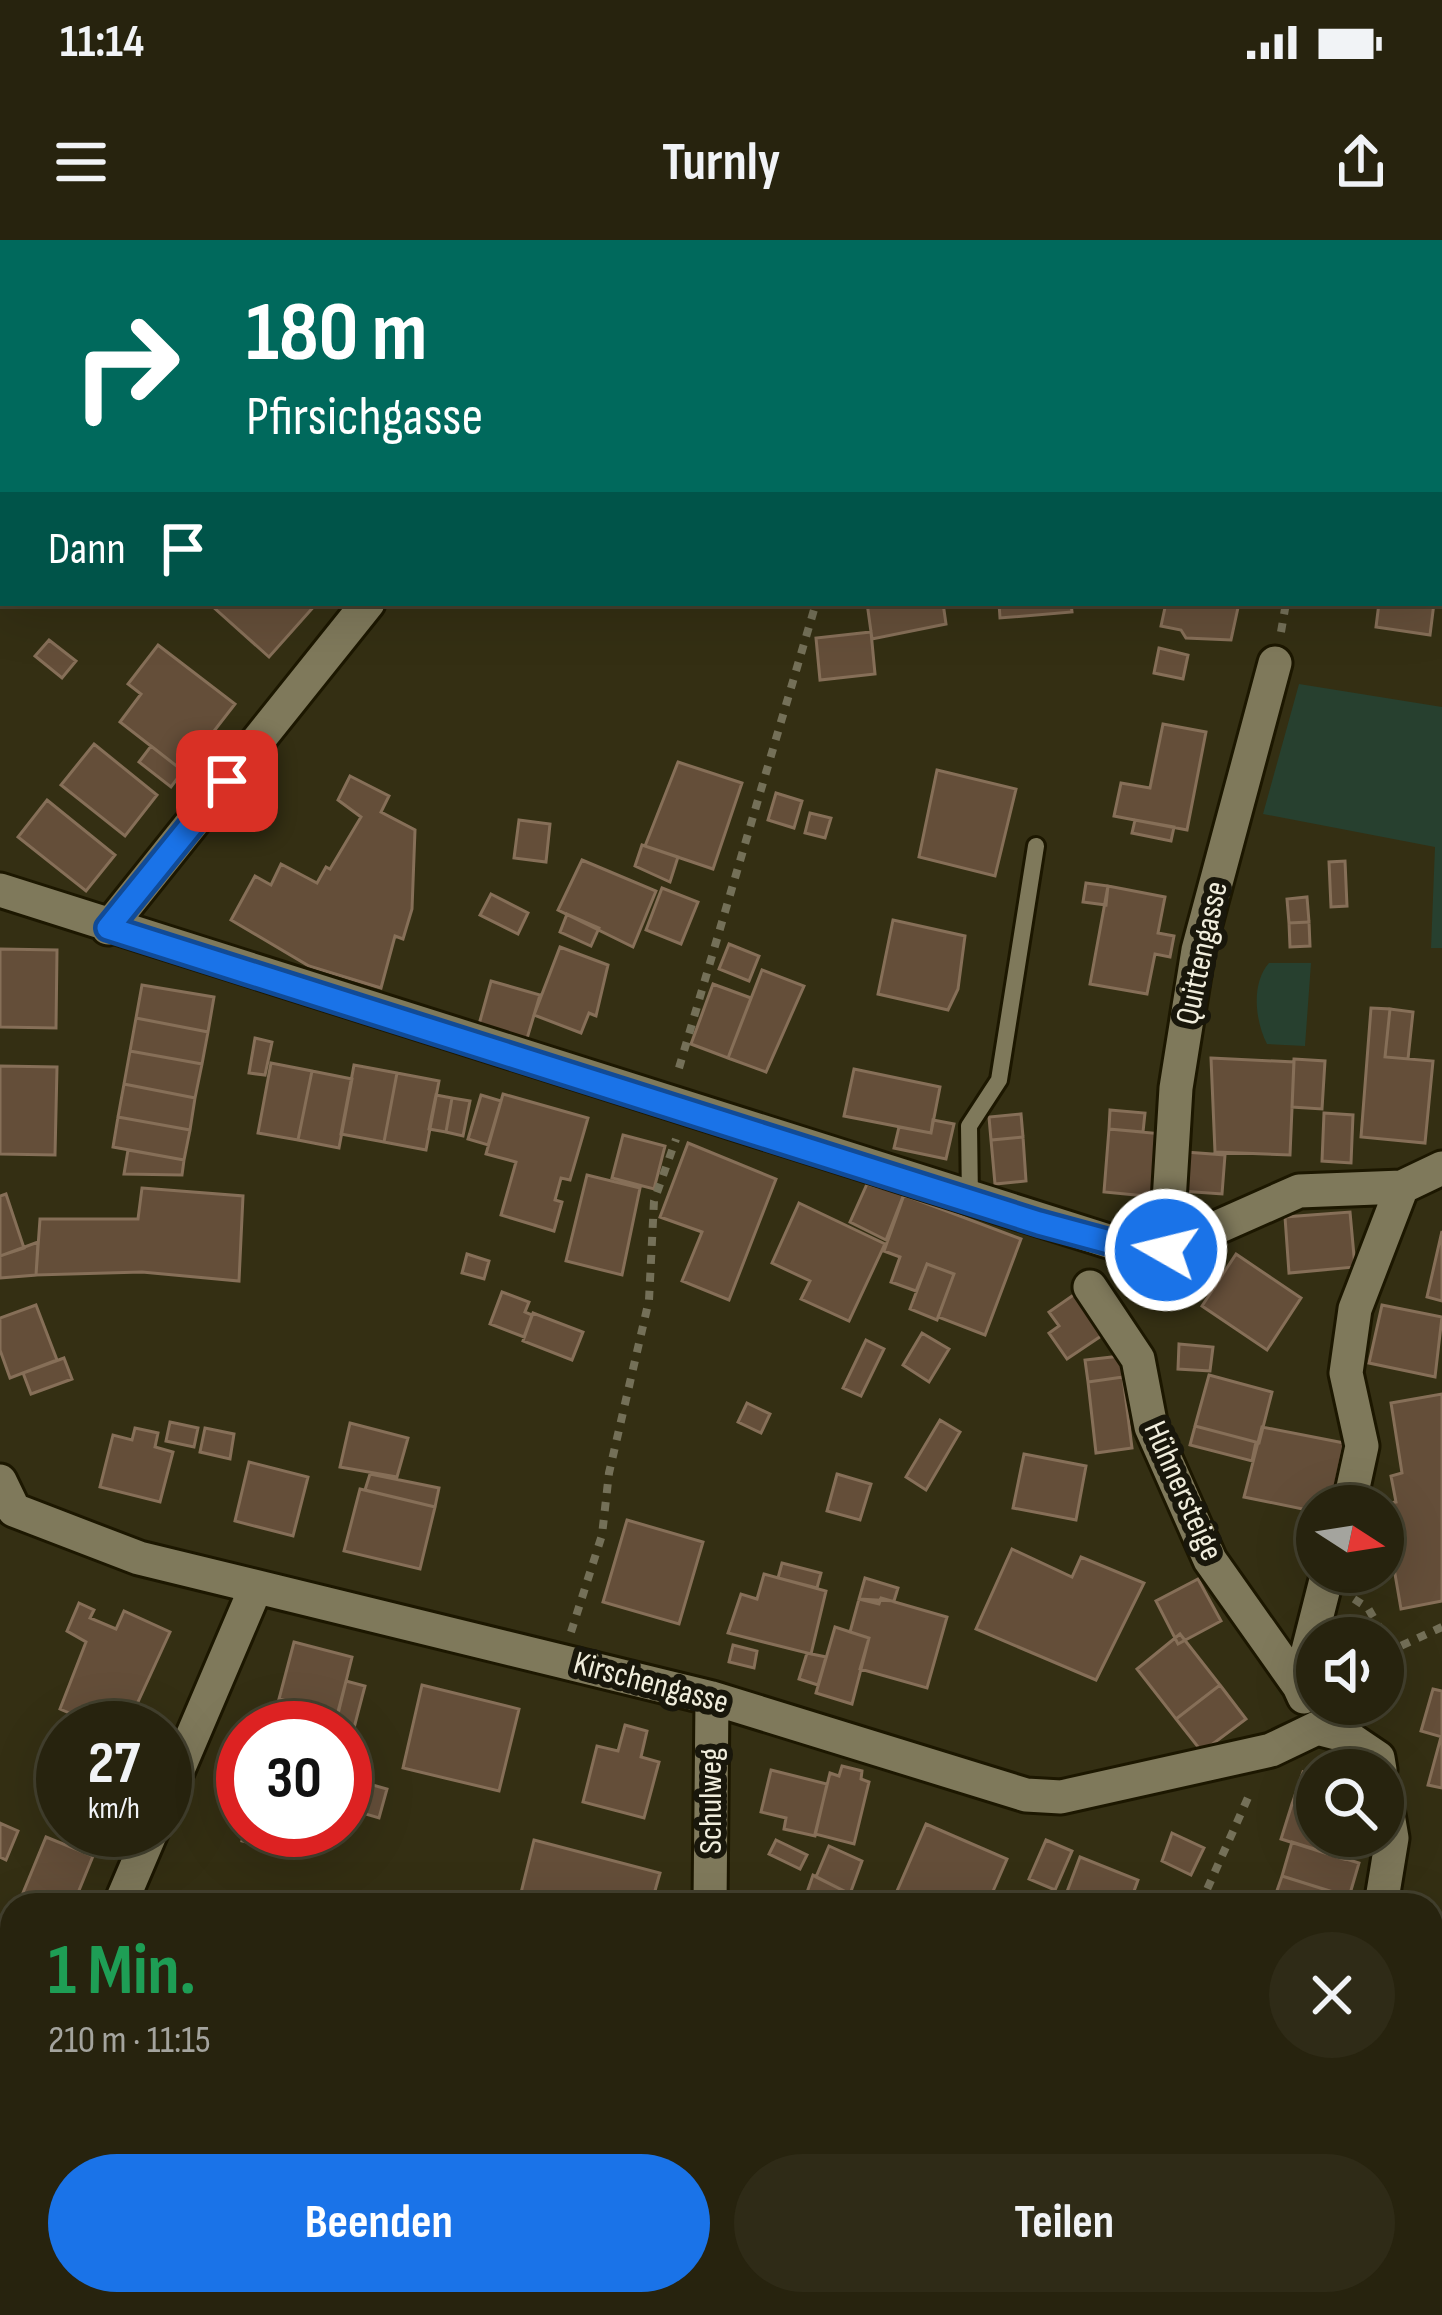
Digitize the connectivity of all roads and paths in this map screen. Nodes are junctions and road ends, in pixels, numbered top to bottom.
1 (366, 606) edge
2 (815, 606) edge
3 (1275, 663) dead end
4 (1036, 846) dead end
5 (0, 890) edge
6 (108, 928) junction
7 (681, 1095) junction
8 (1442, 1168) edge
9 (1402, 1186) junction
10 (970, 1201) junction
11 (1166, 1250) junction
12 (1090, 1287) dead end
13 (1354, 1485) edge
14 (5, 1502) edge
15 (256, 1588) junction
16 (1348, 1593) edge
17 (1373, 1617) edge
18 (575, 1622) dead end
19 (1442, 1627) edge
20 (1404, 1644) edge
21 (1296, 1681) edge
22 (712, 1697) junction
23 (1315, 1725) edge
24 (1316, 1728) junction
25 (192, 1737) edge
26 (1365, 1749) edge
27 (1271, 1750) junction
28 (140, 1857) edge
29 (1389, 1857) edge
30 (125, 1893) edge
31 (710, 1893) edge
32 (1206, 1893) edge
33 (1384, 1893) edge

1 - 6 street
2 - 7 path
3 - 11 street, Quittengasse
4 - 10 lane
5 - 6 street
6 - 7 street
7 - 10 street
7 - 18 path
8 - 9 street
9 - 11 street
9 - 13 street
10 - 11 street
12 - 21 street, Hühnersteige
14 - 15 street, Kirschengasse
15 - 22 street, Kirschengasse
15 - 25 street
16 - 17 path
19 - 20 path
22 - 27 street, Kirschengasse
22 - 31 street, Schulweg
23 - 24 street, Hühnersteige
24 - 26 street
24 - 27 street, Kirschengasse
27 - 32 path
28 - 30 street
29 - 33 street

